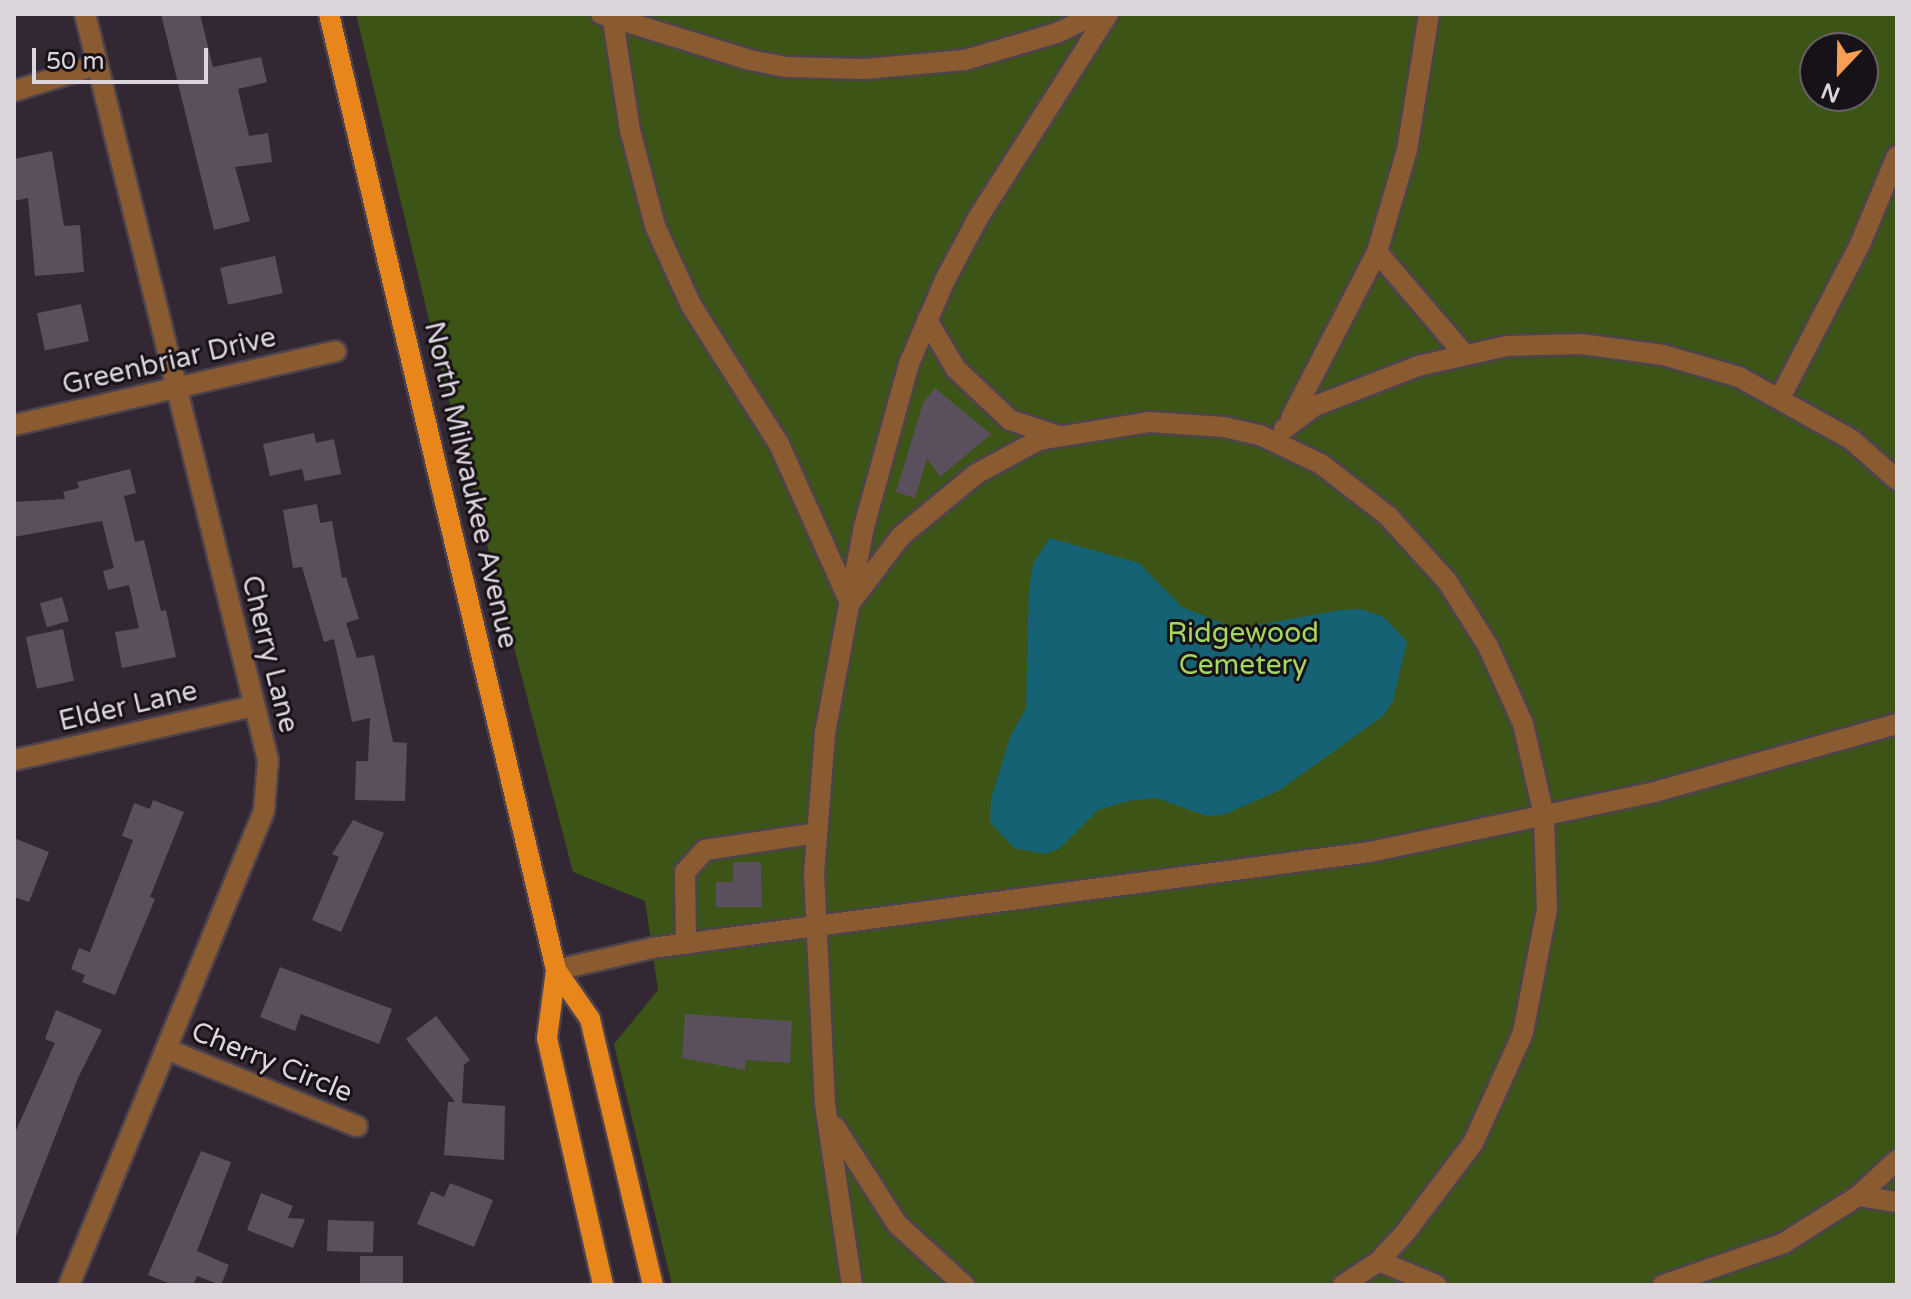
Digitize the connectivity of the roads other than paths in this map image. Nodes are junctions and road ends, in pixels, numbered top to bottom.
1 (85, 14) edge
2 (329, 14) edge
3 (1096, 14) edge
4 (1108, 14) edge
5 (1429, 14) edge
6 (608, 15) edge
7 (97, 65) junction
8 (14, 91) edge
9 (1897, 156) edge
10 (1377, 252) junction
11 (927, 320) junction
12 (336, 351) dead end
13 (1464, 354) junction
14 (176, 388) junction
15 (1781, 396) junction
16 (14, 425) edge
17 (1279, 435) junction
18 (1059, 436) junction
19 (1897, 480) edge
20 (850, 603) junction
21 (254, 706) junction
22 (1897, 724) edge
23 (14, 760) edge
24 (1544, 816) junction
25 (816, 833) junction
26 (814, 926) junction
27 (686, 944) junction
28 (556, 970) junction
29 (166, 1049) junction
30 (825, 1105) junction
31 (357, 1126) dead end
32 (1897, 1160) edge
33 (1858, 1196) junction
34 (1897, 1202) edge
35 (1379, 1261) junction
36 (69, 1285) edge
37 (603, 1285) edge
38 (653, 1285) edge
39 (852, 1285) edge
40 (964, 1285) edge
41 (1343, 1285) edge
42 (1436, 1285) edge
43 (1663, 1285) edge

1 - 7 street, Cherry Lane
2 - 28 main road, North Milwaukee Avenue
3 - 6 street
4 - 11 street
5 - 10 street
6 - 20 street
7 - 8 street
7 - 14 street, Cherry Lane
9 - 15 street
10 - 13 street
10 - 17 street
11 - 18 street
11 - 20 street
12 - 14 street, Greenbriar Drive
13 - 15 street
13 - 17 street
14 - 16 street, Greenbriar Drive
14 - 21 street, Cherry Lane
15 - 19 street
17 - 18 street
17 - 24 street
18 - 20 street
20 - 25 street
21 - 23 street, Elder Lane
21 - 29 street, Cherry Lane
22 - 24 street
24 - 26 street
24 - 35 street
25 - 26 street
25 - 27 street
26 - 27 street
26 - 30 street
27 - 28 street
28 - 37 main road
28 - 38 main road
29 - 31 street, Cherry Circle
29 - 36 street, Cherry Lane
30 - 39 street
30 - 40 street
32 - 33 street
33 - 34 street
33 - 43 street
35 - 41 street
35 - 42 street

